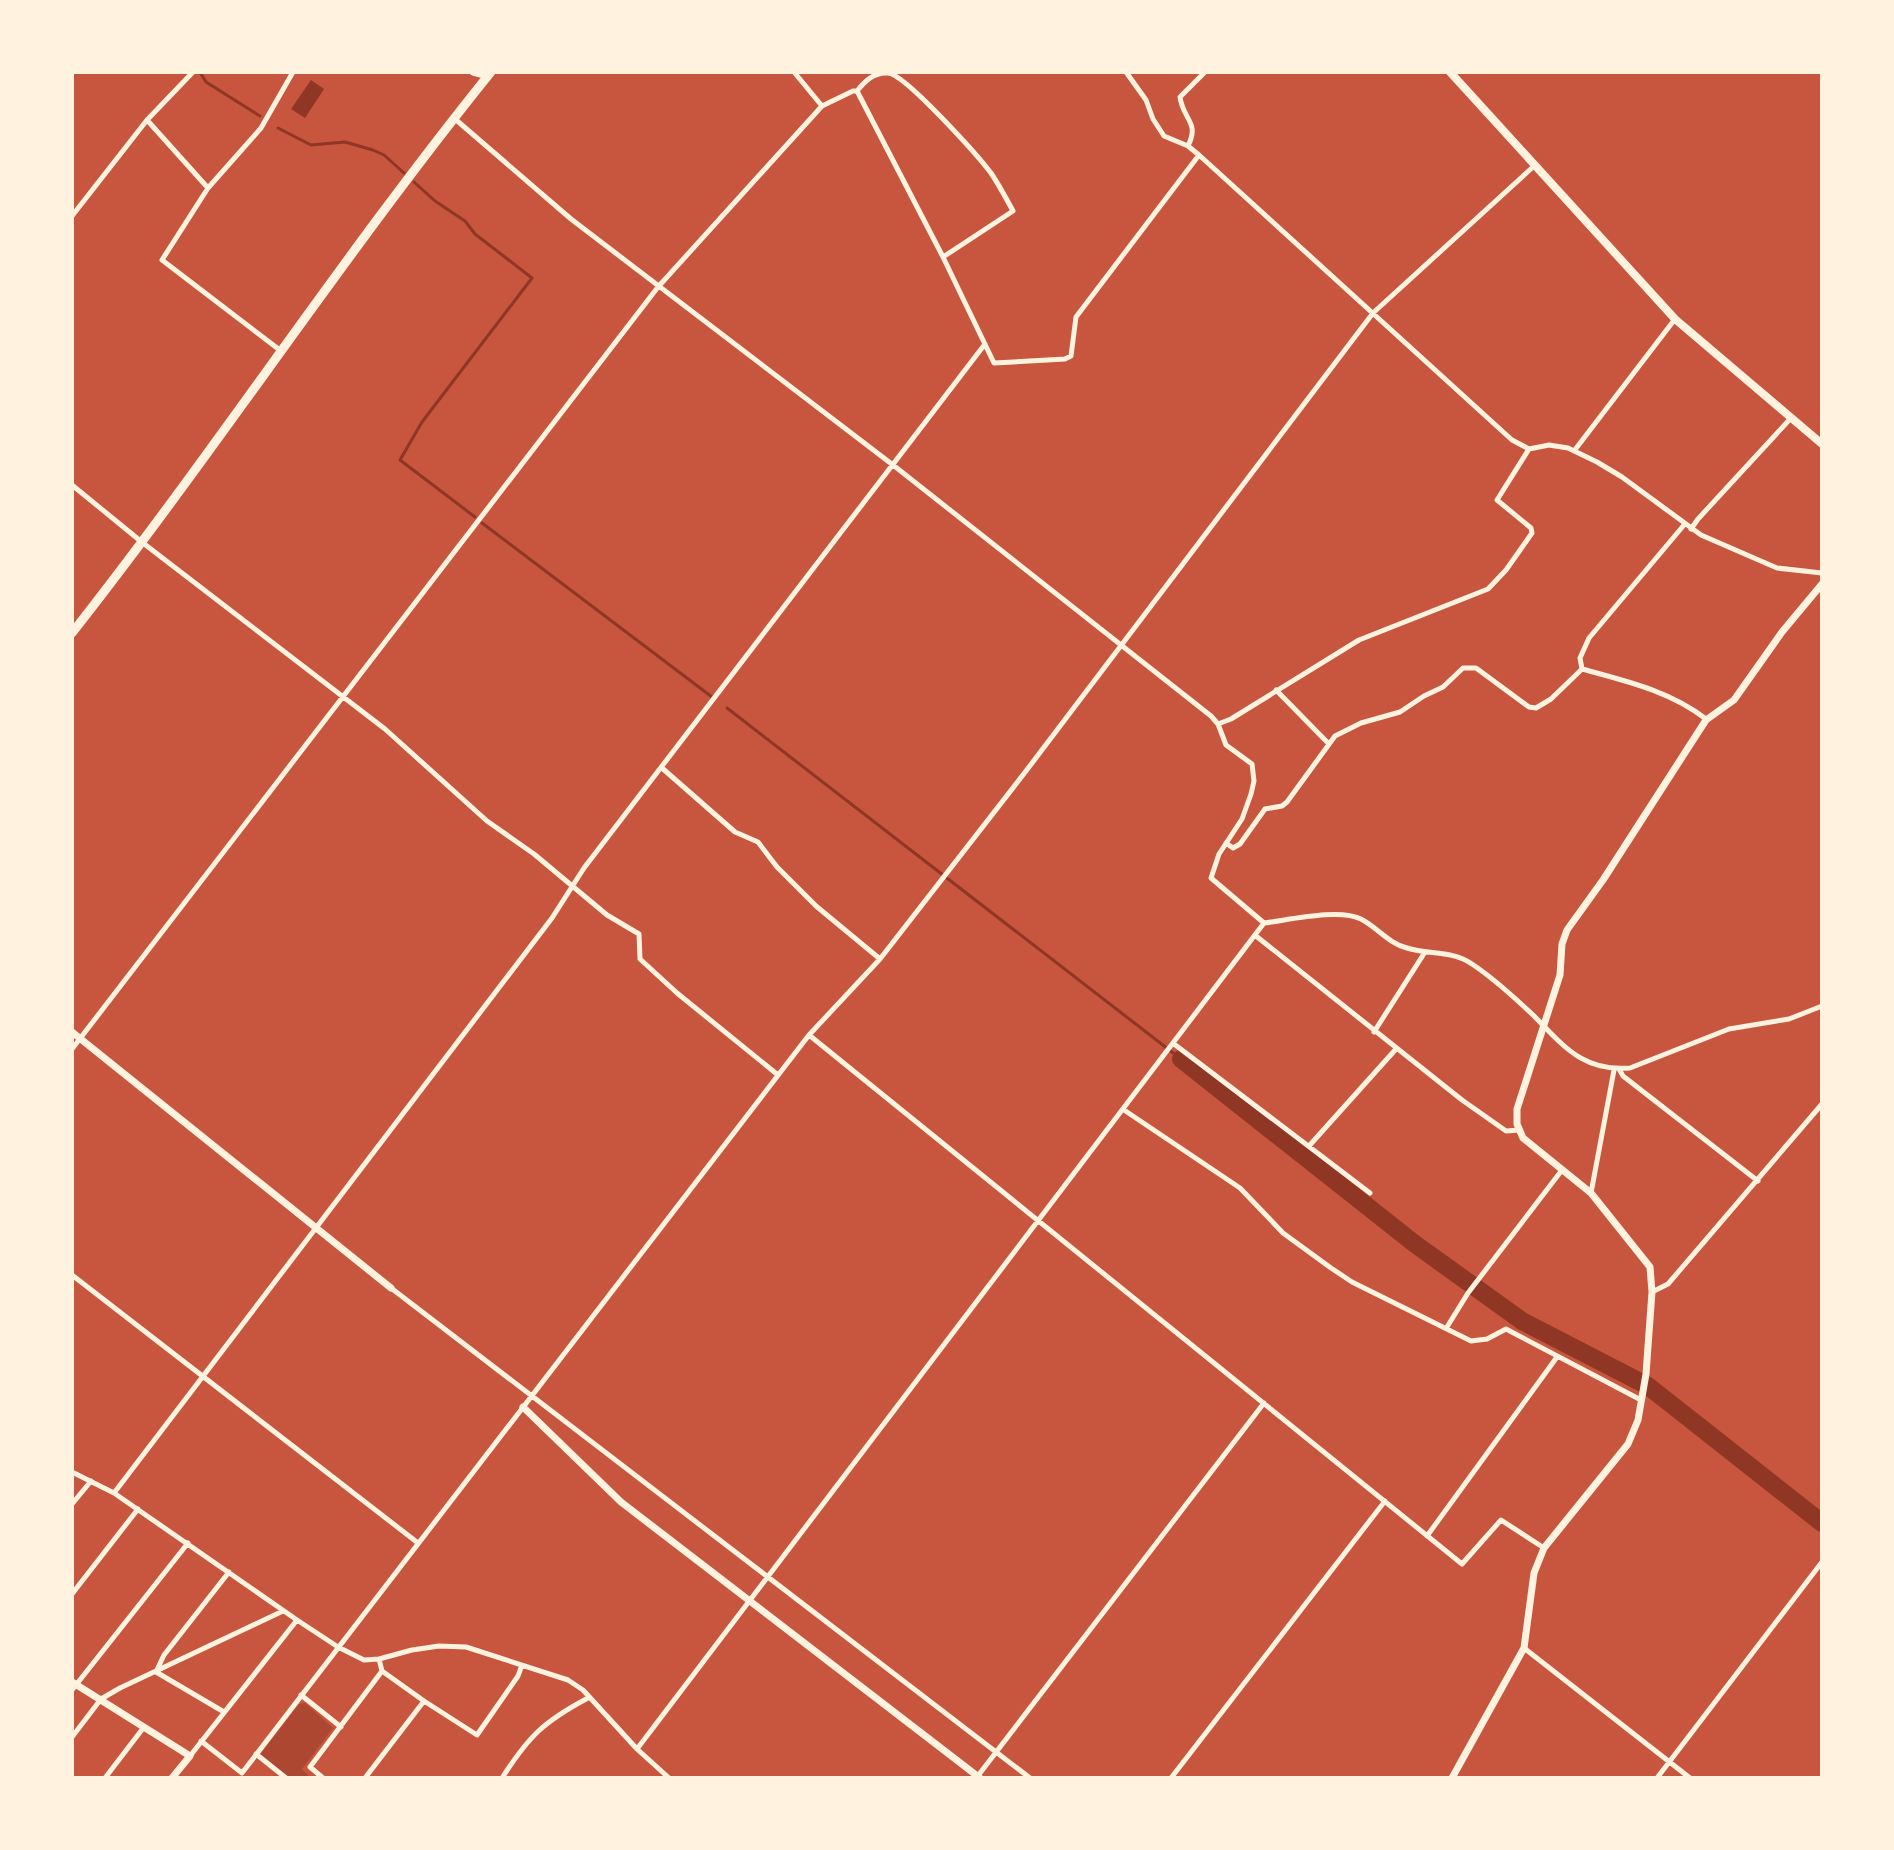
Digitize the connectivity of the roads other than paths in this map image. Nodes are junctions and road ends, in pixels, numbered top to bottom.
1 (193, 72) edge
2 (293, 72) edge
3 (473, 72) edge
4 (794, 72) edge
5 (1126, 72) edge
6 (1205, 72) edge
7 (1450, 72) edge
8 (489, 74) edge
9 (857, 91) junction
10 (822, 106) junction
11 (453, 118) junction
12 (147, 120) junction
13 (1188, 146) junction
14 (1199, 155) junction
15 (1534, 166) junction
16 (208, 188) junction
17 (72, 216) edge
18 (943, 257) junction
19 (658, 287) junction
20 (1373, 313) junction
21 (1675, 319) junction
22 (985, 344) junction
23 (282, 351) junction
24 (1791, 418) junction
25 (1822, 444) edge
26 (1529, 449) junction
27 (1574, 451) junction
28 (893, 465) junction
29 (72, 485) edge
30 (1684, 525) junction
31 (1691, 529) junction
32 (143, 543) junction
33 (1822, 573) edge
34 (1822, 584) edge
35 (72, 633) edge
36 (1120, 645) junction
37 (1582, 669) junction
38 (1276, 690) junction
39 (343, 696) junction
40 (1706, 720) junction
41 (1218, 724) junction
42 (1328, 743) junction
43 (662, 768) junction
44 (1226, 843) junction
45 (573, 885) junction
46 (1264, 923) junction
47 (1256, 936) junction
48 (1426, 951) junction
49 (880, 959) junction
50 (1822, 1006) edge
51 (1543, 1027) junction
52 (72, 1032) edge
53 (1374, 1032) junction
54 (809, 1035) junction
55 (80, 1038) junction
56 (1173, 1045) junction
57 (72, 1049) edge
58 (1396, 1049) junction
59 (1617, 1069) junction
60 (778, 1075) junction
61 (1822, 1104) edge
62 (1124, 1110) junction
63 (1520, 1130) junction
64 (1309, 1146) junction
65 (1562, 1170) junction
66 (1758, 1181) junction
67 (1370, 1193) dead end
68 (1591, 1193) junction
69 (1038, 1222) junction
70 (317, 1227) junction
71 (72, 1275) edge
72 (391, 1288) joint
73 (1652, 1292) junction
74 (1447, 1327) junction
75 (1557, 1357) junction
76 (202, 1375) junction
77 (532, 1394) junction
78 (1642, 1400) junction
79 (1264, 1403) junction
80 (523, 1407) junction
81 (72, 1472) edge
82 (91, 1481) junction
83 (114, 1493) junction
84 (1385, 1501) junction
85 (72, 1504) edge
86 (138, 1509) junction
87 (1427, 1536) junction
88 (188, 1543) junction
89 (418, 1543) junction
90 (1544, 1548) junction
91 (1822, 1562) edge
92 (229, 1572) junction
93 (767, 1575) junction
94 (72, 1594) edge
95 (749, 1600) junction
96 (283, 1611) junction
97 (297, 1620) junction
98 (338, 1647) junction
99 (1524, 1648) junction
100 (379, 1659) junction
101 (522, 1665) junction
102 (382, 1671) junction
103 (156, 1672) junction
104 (74, 1685) edge
105 (301, 1695) junction
106 (588, 1698) junction
107 (101, 1699) junction
108 (424, 1701) junction
109 (224, 1712) junction
110 (144, 1727) junction
111 (341, 1727) junction
112 (72, 1737) edge
113 (201, 1741) junction
114 (637, 1749) junction
115 (996, 1752) junction
116 (256, 1754) junction
117 (190, 1756) junction
118 (1670, 1762) junction
119 (978, 1777) edge
120 (105, 1778) edge
121 (172, 1778) edge
122 (286, 1778) edge
123 (323, 1778) edge
124 (365, 1778) edge
125 (502, 1778) edge
126 (669, 1778) edge
127 (1030, 1778) edge
128 (1171, 1778) edge
129 (1452, 1778) edge
130 (1657, 1778) edge
131 (1690, 1778) edge

1 - 12 street
2 - 16 street
3 - 8 street
4 - 10 street
5 - 13 street
6 - 13 street
7 - 15 main road
8 - 11 main road
9 - 10 street
9 - 18 street
9 - 18 street
10 - 19 street
11 - 19 street
11 - 23 main road
12 - 16 street
12 - 17 street
13 - 14 street
14 - 20 street
14 - 22 street
15 - 20 street
15 - 21 main road
16 - 23 street
18 - 22 street
19 - 28 street
19 - 39 street
20 - 26 street
20 - 36 street
21 - 24 main road
21 - 27 street
22 - 28 street
23 - 32 main road
24 - 25 main road
24 - 31 street
26 - 27 street
26 - 38 street
27 - 30 street
28 - 36 street
28 - 43 street
29 - 32 street
30 - 31 street
30 - 37 street
31 - 33 street
32 - 35 main road
32 - 39 street
34 - 40 street
36 - 41 street
36 - 49 street
37 - 40 street
37 - 42 street
38 - 41 street
38 - 42 street
39 - 45 street
39 - 55 street
40 - 51 street
41 - 44 street
42 - 44 street
43 - 45 street
43 - 49 street
44 - 46 street
45 - 60 street
45 - 70 street
46 - 47 street
46 - 48 street
47 - 53 street
47 - 56 street
48 - 51 street
48 - 53 street
49 - 54 street
50 - 59 street
51 - 59 street
51 - 63 street
52 - 55 street
53 - 58 street
54 - 60 street
54 - 69 street
55 - 57 street
55 - 70 street
56 - 62 street
56 - 64 street
58 - 63 street
58 - 64 street
59 - 66 street
59 - 68 street
60 - 77 street
61 - 66 street
62 - 69 street
62 - 74 street
63 - 65 street
64 - 67 street
65 - 68 street
65 - 74 street
66 - 73 street
68 - 73 street
69 - 79 street
69 - 93 street
70 - 72 street
70 - 76 street
71 - 76 street
72 - 77 street
73 - 78 street
74 - 75 street
75 - 78 street
75 - 87 street
76 - 83 street
76 - 89 street
77 - 80 street
77 - 93 street
78 - 90 street
79 - 84 street
79 - 115 street
80 - 89 street
80 - 95 street
81 - 82 street
82 - 83 street
82 - 85 street
83 - 86 street
84 - 87 street
84 - 128 street
86 - 88 street
86 - 94 street
87 - 90 street
88 - 92 street
88 - 104 street
89 - 98 street
90 - 99 street
91 - 118 street
92 - 96 street
92 - 103 street
93 - 95 street
93 - 115 street
95 - 114 street
95 - 119 street
96 - 97 street
96 - 103 street
97 - 98 street
97 - 109 street
98 - 100 street
98 - 105 street
99 - 118 street
99 - 129 street
100 - 101 street
100 - 102 street
101 - 106 street
101 - 108 street
102 - 108 street
102 - 111 street
103 - 107 street
103 - 109 street
104 - 107 street
105 - 111 street
105 - 116 street
106 - 114 street
106 - 125 street
107 - 110 street
107 - 112 street
108 - 124 street
109 - 113 street
110 - 117 street
110 - 120 street
111 - 123 street
113 - 116 street
113 - 117 street
114 - 126 street
115 - 119 street
115 - 127 street
116 - 122 street
117 - 121 street
118 - 130 street
118 - 131 street

